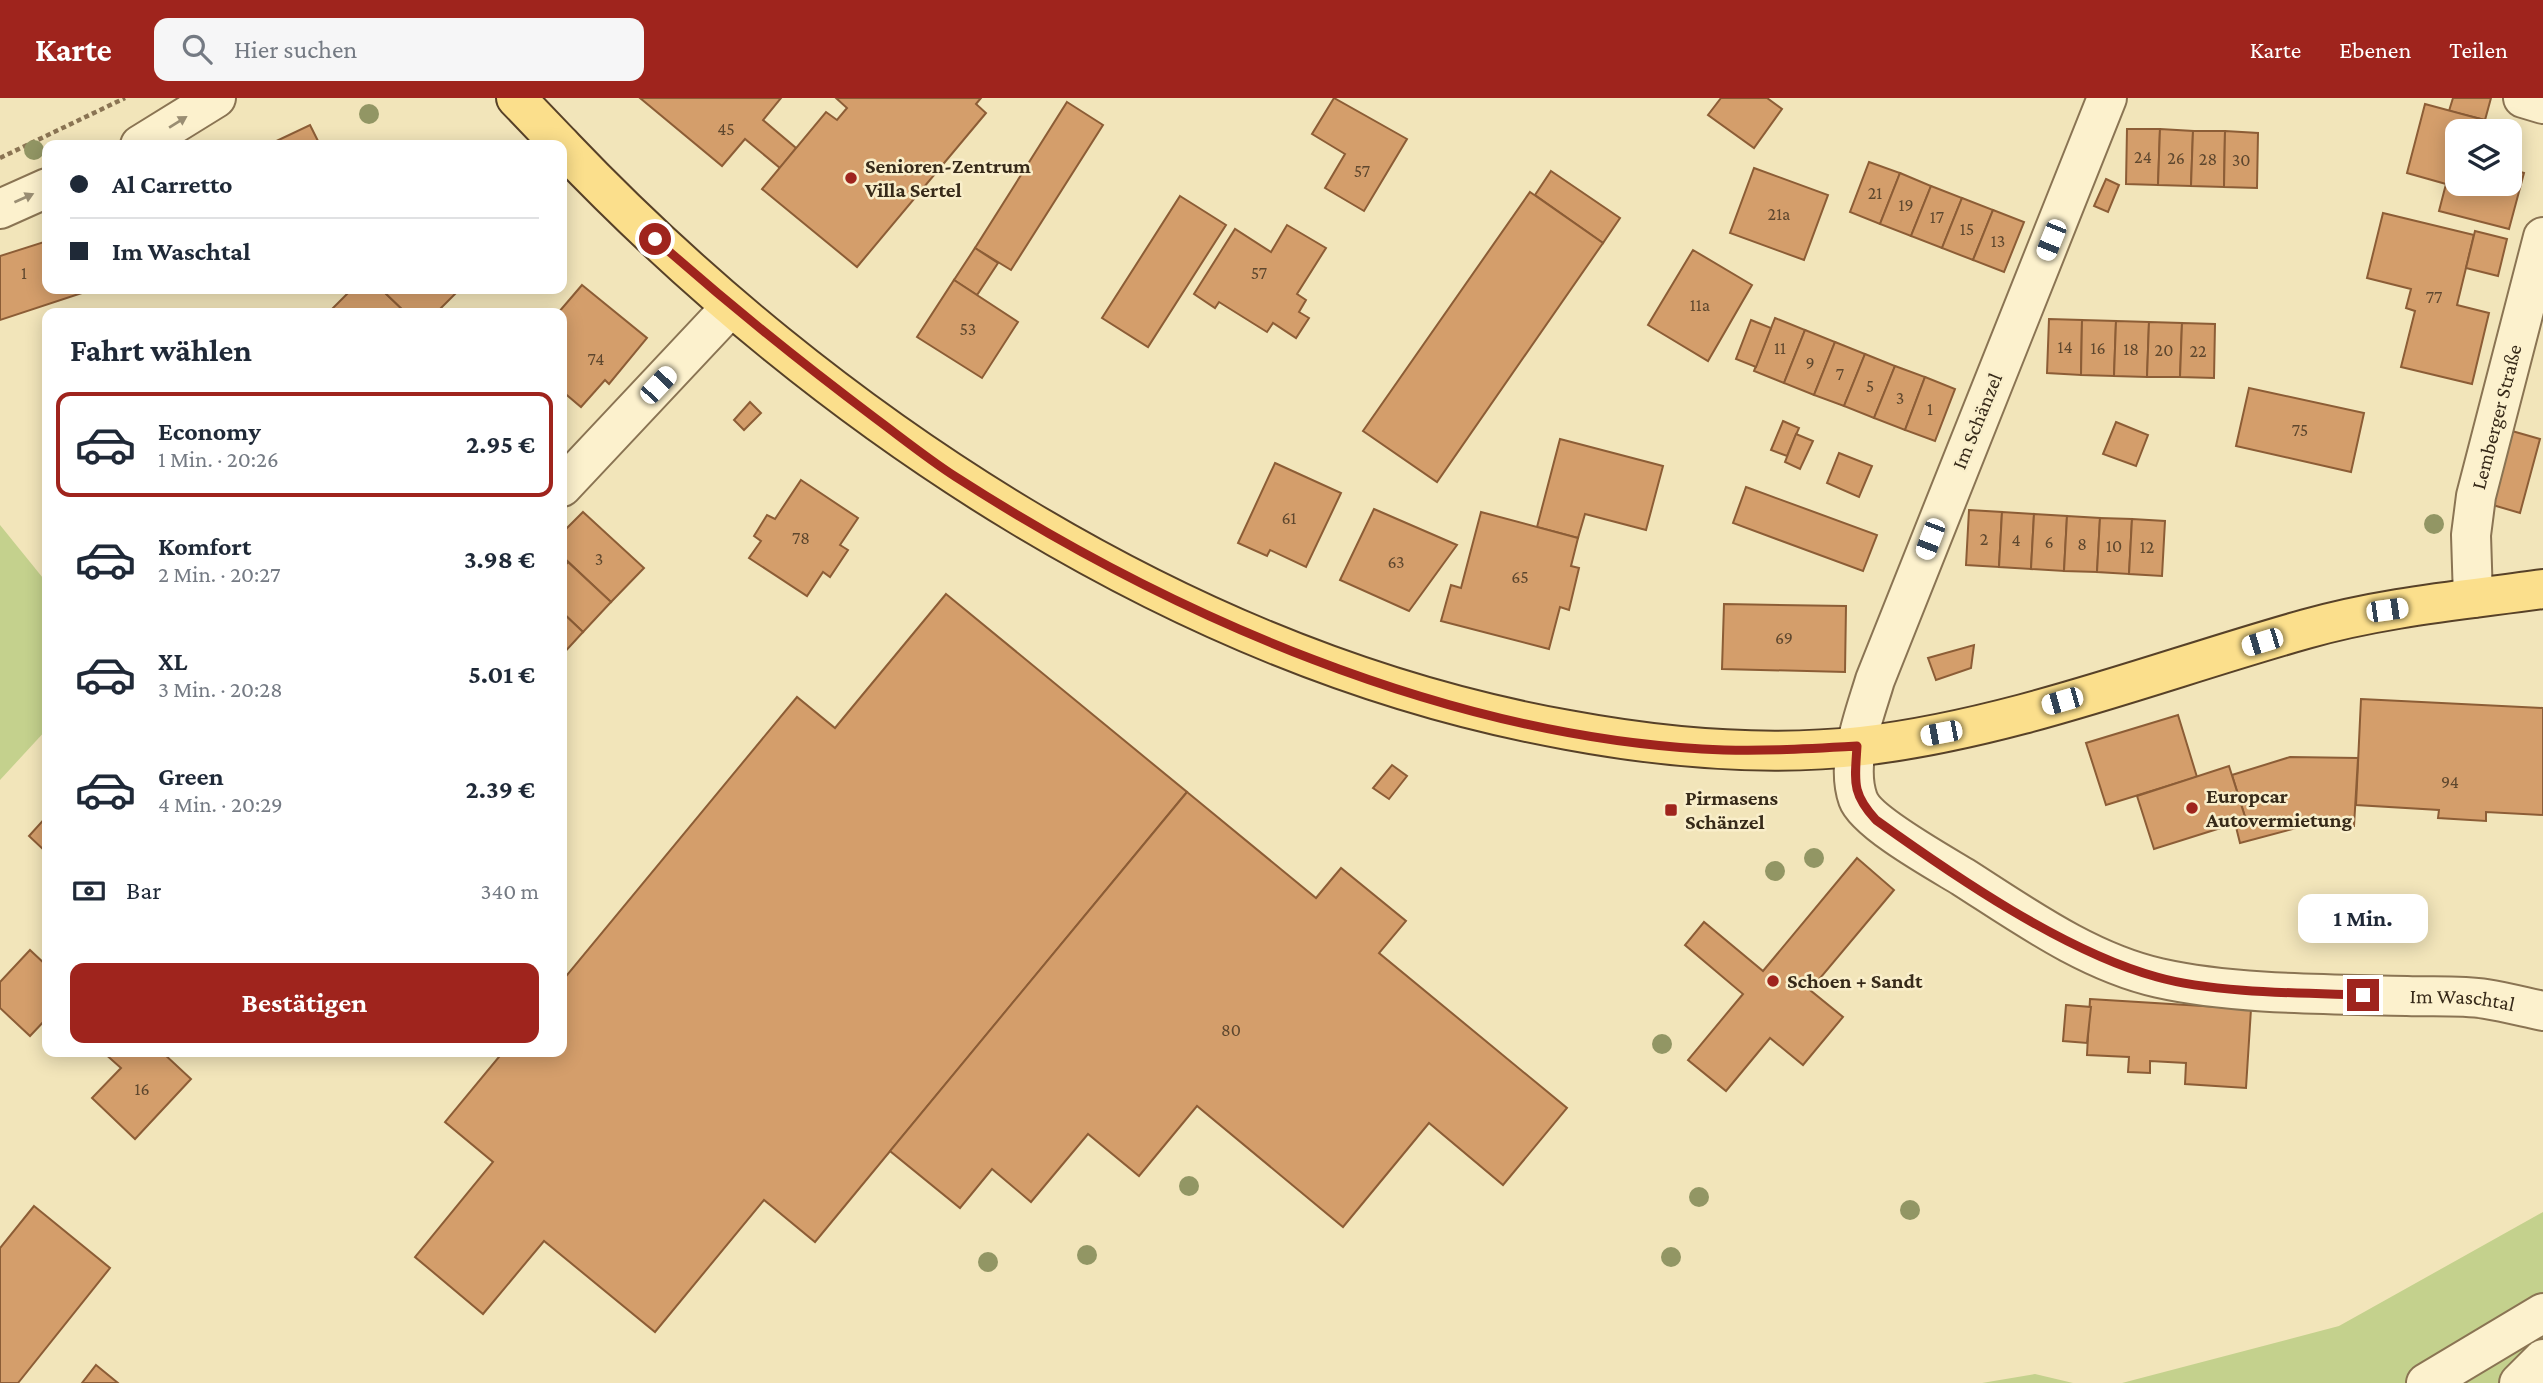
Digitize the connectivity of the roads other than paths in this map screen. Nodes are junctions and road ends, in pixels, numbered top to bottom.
1 (216, 98) edge
2 (516, 98) edge
3 (2107, 98) edge
4 (2523, 98) edge
5 (2543, 104) edge
6 (148, 140) edge
7 (555, 140) edge
8 (567, 152) edge
9 (42, 190) edge
10 (0, 209) edge
11 (2543, 237) edge
12 (731, 307) junction
13 (567, 482) edge
14 (2543, 589) edge
15 (2473, 598) junction
16 (1857, 746) junction
17 (2543, 1011) edge
18 (2543, 1313) edge
19 (2543, 1359) edge
20 (2426, 1383) edge
21 (2519, 1383) edge

6 -> 1 street
2 - 7 main road
3 - 16 street, Im Schänzel
4 - 5 street
8 - 12 main road
10 -> 9 street
11 - 15 street, Lemberger Straße
12 - 13 street
12 - 16 main road
14 - 15 main road
15 - 16 main road
16 - 17 street, Im Waschtal
18 - 20 street
19 - 21 street

